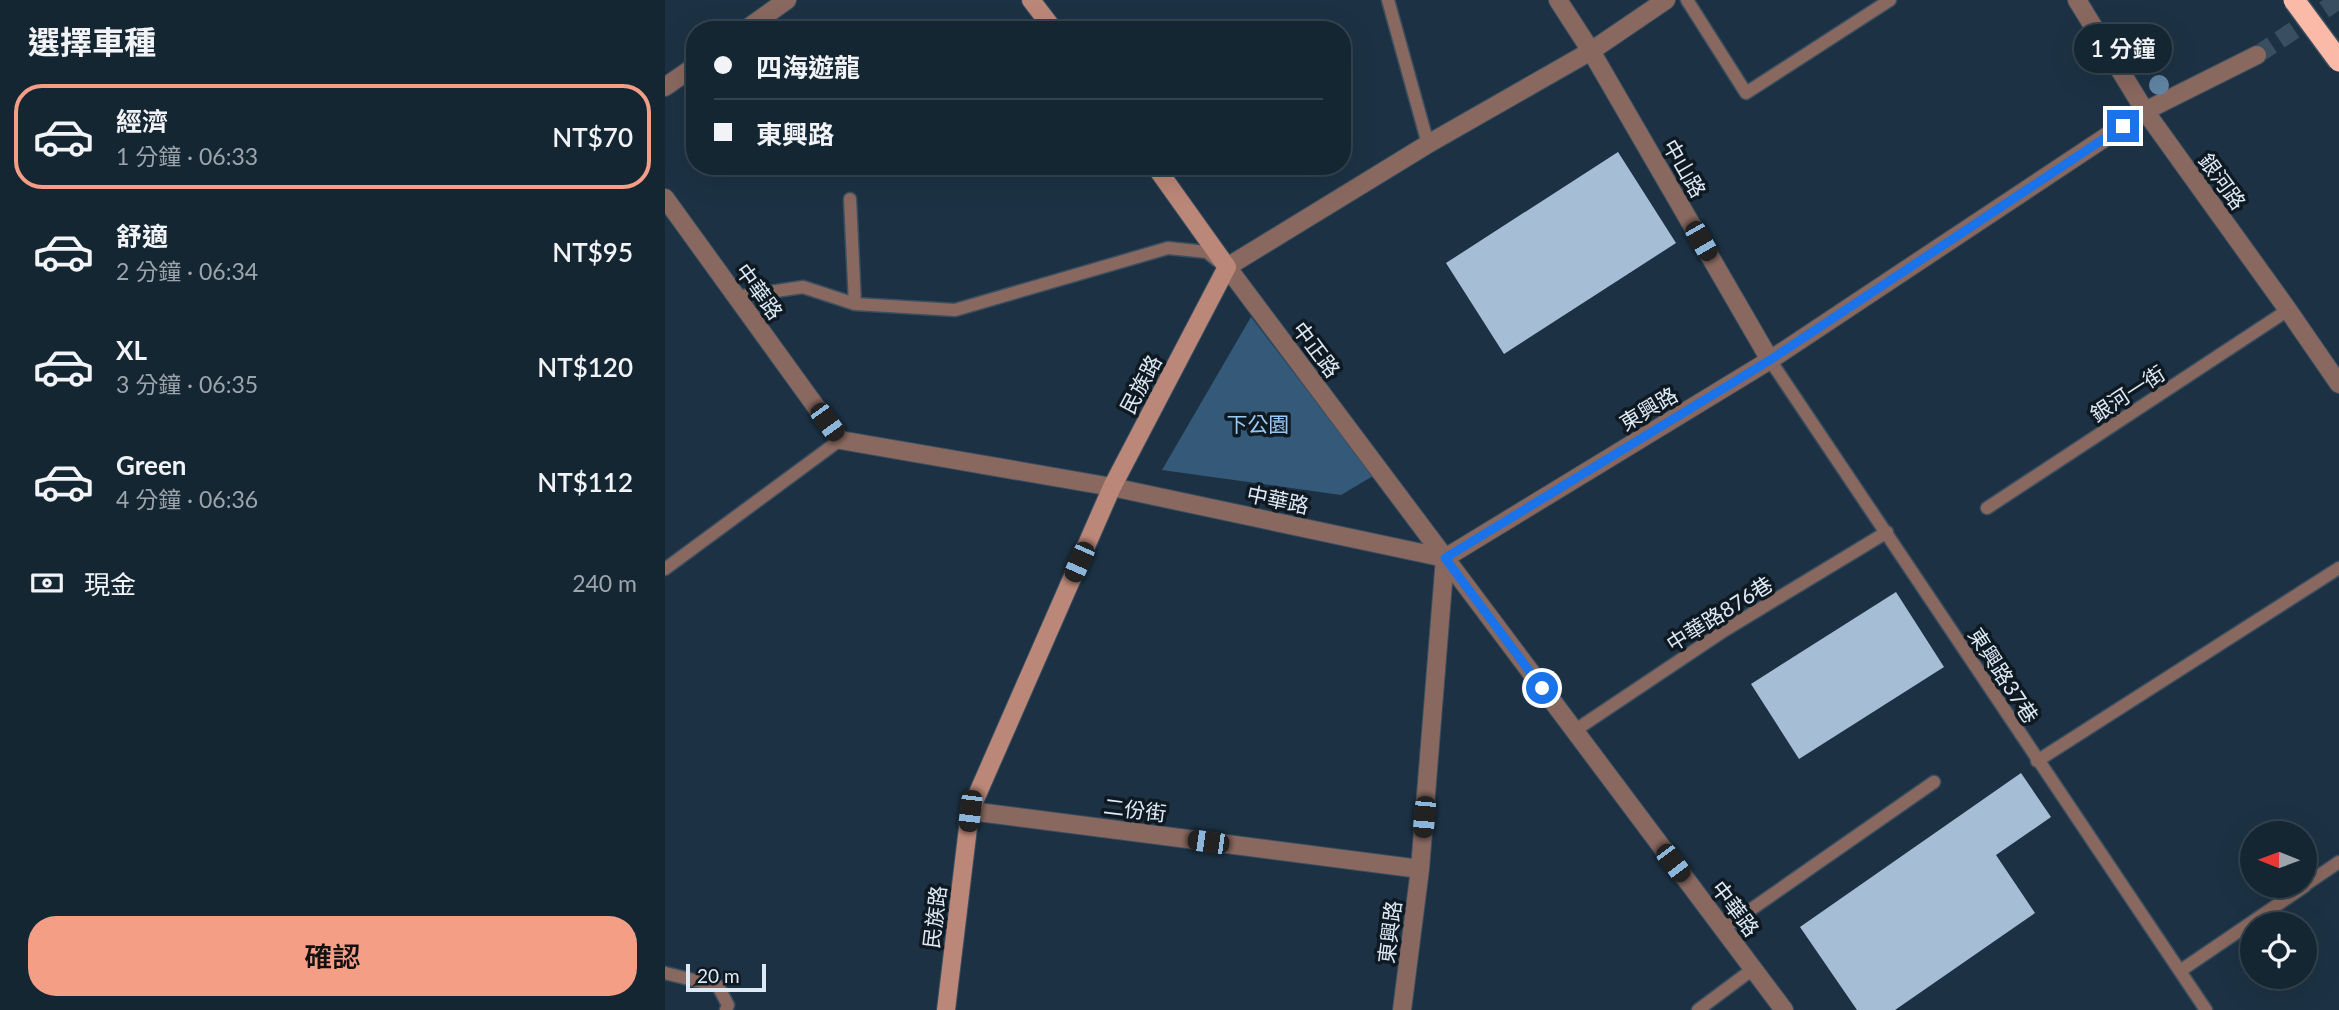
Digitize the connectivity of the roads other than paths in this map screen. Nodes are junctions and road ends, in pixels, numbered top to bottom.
1 (787, 0) edge
2 (1031, 0) edge
3 (1388, 0) edge
4 (1558, 0) edge
5 (1666, 0) edge
6 (1686, 0) edge
7 (1890, 0) edge
8 (2077, 0) edge
9 (2294, 0) edge
10 (758, 21) edge
11 (1047, 21) edge
12 (1591, 51) junction
13 (2257, 55) tunnel mouth
14 (2339, 61) edge
15 (686, 72) edge
16 (665, 87) edge
17 (2145, 111) junction
18 (1428, 144) junction
19 (1161, 175) edge
20 (665, 198) edge
21 (850, 199) dead end
22 (1227, 267) junction
23 (736, 297) junction
24 (855, 304) junction
25 (2288, 310) junction
26 (1770, 360) junction
27 (2339, 384) edge
28 (840, 440) junction
29 (1112, 487) junction
30 (1987, 508) dead end
31 (1887, 532) junction
32 (1445, 558) junction
33 (2339, 568) edge
34 (665, 569) edge
35 (1574, 731) junction
36 (2037, 761) junction
37 (1934, 782) dead end
38 (970, 811) junction
39 (2339, 862) edge
40 (1420, 869) junction
41 (2317, 877) edge
42 (2286, 898) edge
43 (1723, 929) junction
44 (1753, 969) junction
45 (2181, 971) junction
46 (665, 973) edge
47 (726, 1010) edge
48 (946, 1010) edge
49 (1402, 1010) edge
50 (1698, 1010) edge
51 (1784, 1010) edge
52 (2206, 1010) edge

1 - 10 street
2 - 11 main road
3 - 18 lane
4 - 12 street, 中山路
5 - 12 street
6 - 7 lane
8 - 17 street, 銀河路
9 - 14 highway, bridge
12 - 18 street
12 - 26 street, 中山路
13 - 17 street, 東興路
15 - 16 street
17 - 25 street, 銀河路
17 - 26 street, 東興路
18 - 22 street
19 - 22 main road, 中正路
20 - 23 street, 中華路
21 - 24 lane
22 - 24 lane
22 - 29 main road, 民族路
22 - 32 street, 中正路
23 - 24 lane
23 - 28 street, 中華路
25 - 27 street, 銀河路
25 - 30 lane, 銀河一街
26 - 31 lane, 東興路37巷
26 - 32 street, 東興路
28 - 29 street, 中華路
28 - 34 lane
29 - 32 street, 中華路
29 - 38 main road, 民族路
31 - 35 lane, 中華路876巷
31 - 36 lane, 東興路37巷
32 - 35 street, 中華路
32 - 40 street, 東興路
33 - 36 lane
35 - 43 street, 中華路
36 - 45 lane, 東興路37巷
37 - 43 lane
38 - 40 street, 二份街
38 - 48 main road, 民族路
39 - 41 lane
40 - 49 street, 東興路
42 - 45 lane
43 - 44 street, 中華路
44 - 50 lane
44 - 51 street, 中華路
45 - 52 lane, 東興路37巷
46 - 47 lane

